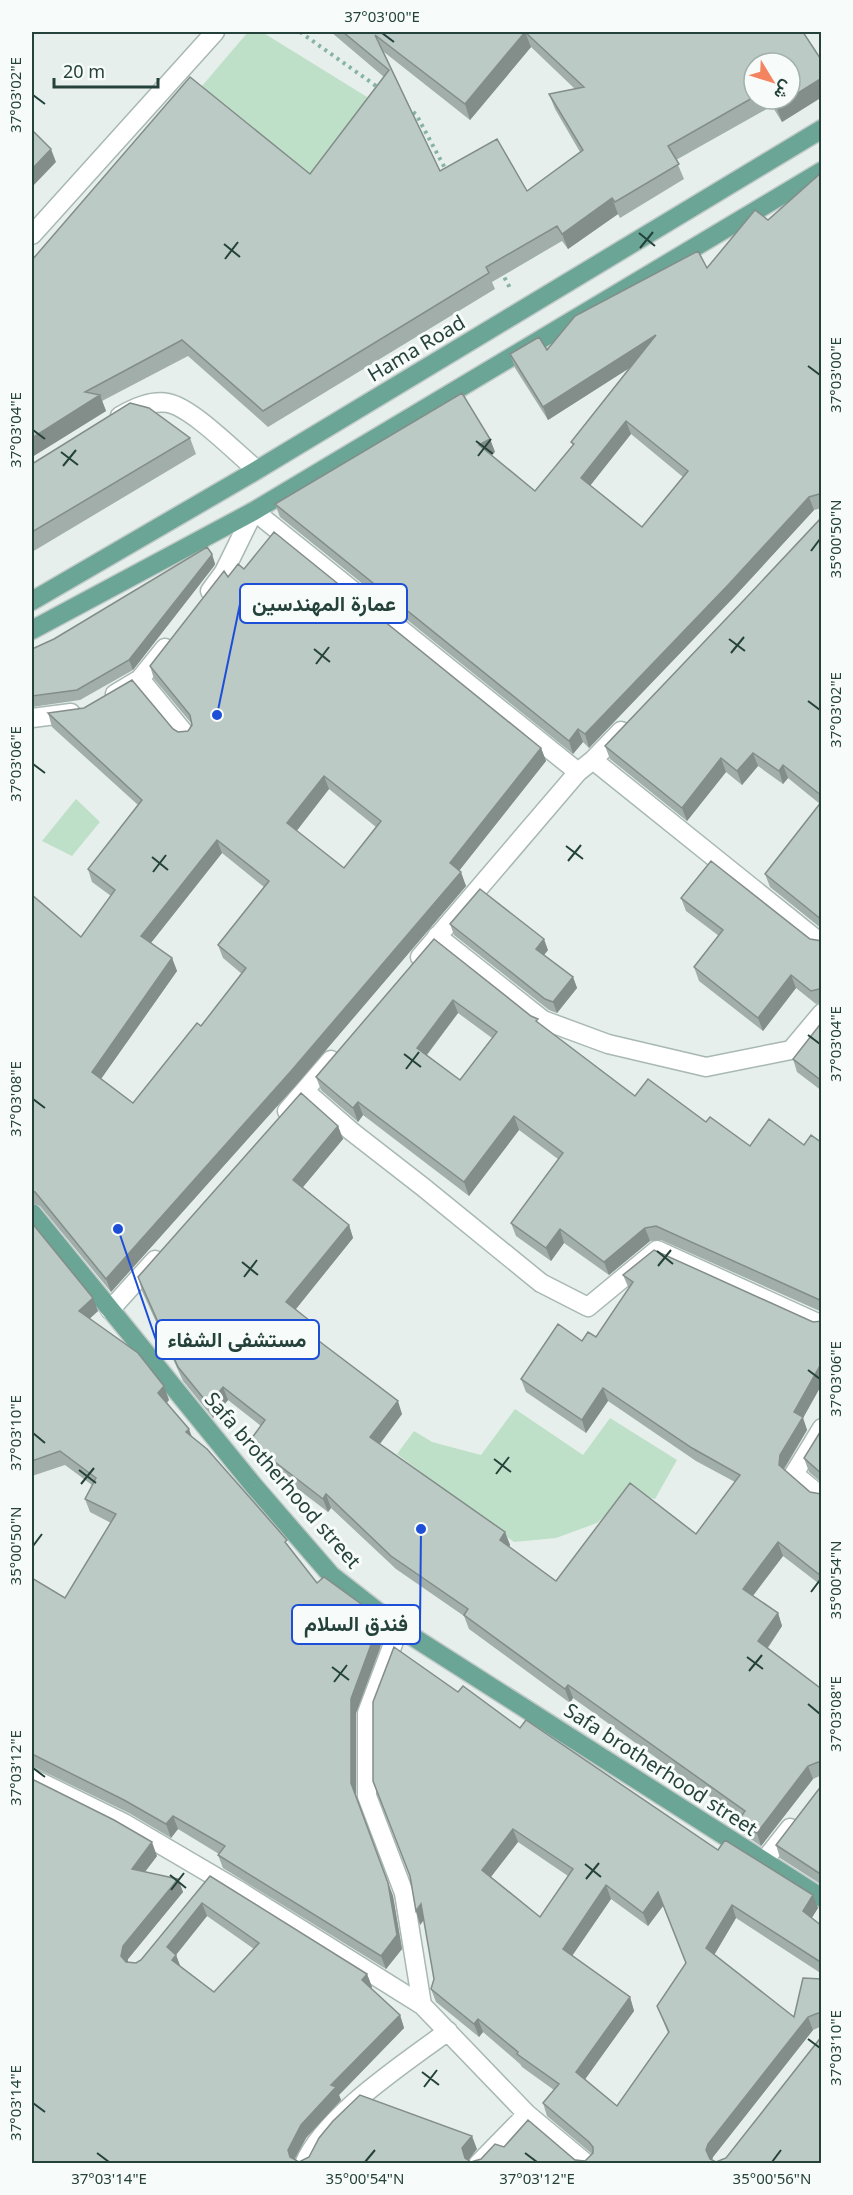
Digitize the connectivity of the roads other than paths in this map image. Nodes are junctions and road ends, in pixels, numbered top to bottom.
1 (215, 32) edge
2 (822, 129) edge
3 (822, 171) edge
4 (32, 235) edge
5 (106, 424) edge
6 (257, 470) junction
7 (254, 511) junction
8 (32, 601) edge
9 (196, 608) edge
10 (32, 630) edge
11 (175, 635) edge
12 (140, 679) junction
13 (103, 700) edge
14 (84, 711) edge
15 (635, 717) edge
16 (32, 718) edge
17 (186, 735) edge
18 (593, 760) junction
19 (578, 772) junction
20 (437, 936) junction
21 (822, 944) edge
22 (408, 970) edge
23 (822, 1012) edge
24 (341, 1048) edge
25 (304, 1091) junction
26 (273, 1126) edge
27 (34, 1223) edge
28 (165, 1248) edge
29 (110, 1310) junction
30 (822, 1325) edge
31 (822, 1428) edge
32 (822, 1497) edge
33 (399, 1628) junction
34 (32, 1778) edge
35 (800, 1814) edge
36 (764, 1861) junction
37 (822, 1898) edge
38 (422, 2005) junction
39 (448, 2031) junction
40 (527, 2114) junction
41 (304, 2163) edge
42 (478, 2163) edge
43 (587, 2163) edge

1 - 4 street
2 - 6 main road, Hama Road
3 - 7 main road
5 - 6 street
6 - 8 main road, Hama Road
7 - 9 street
7 - 10 main road
7 - 19 street
11 - 12 street
12 - 13 street
12 - 17 street
14 - 16 street
15 - 18 street
18 - 19 street
18 - 21 street
19 - 20 street
20 - 22 street
20 - 23 street
24 - 25 street
25 - 26 street
25 - 30 street
27 - 29 main road, Safa brotherhood street
28 - 29 street
29 - 33 main road, Safa brotherhood street
31 - 32 street
33 - 36 main road, Safa brotherhood street
33 - 38 street
34 - 38 street
35 - 36 street
36 - 37 main road, Safa brotherhood street
38 - 39 street
39 - 40 street
39 - 41 street
40 - 42 street
40 - 43 street

